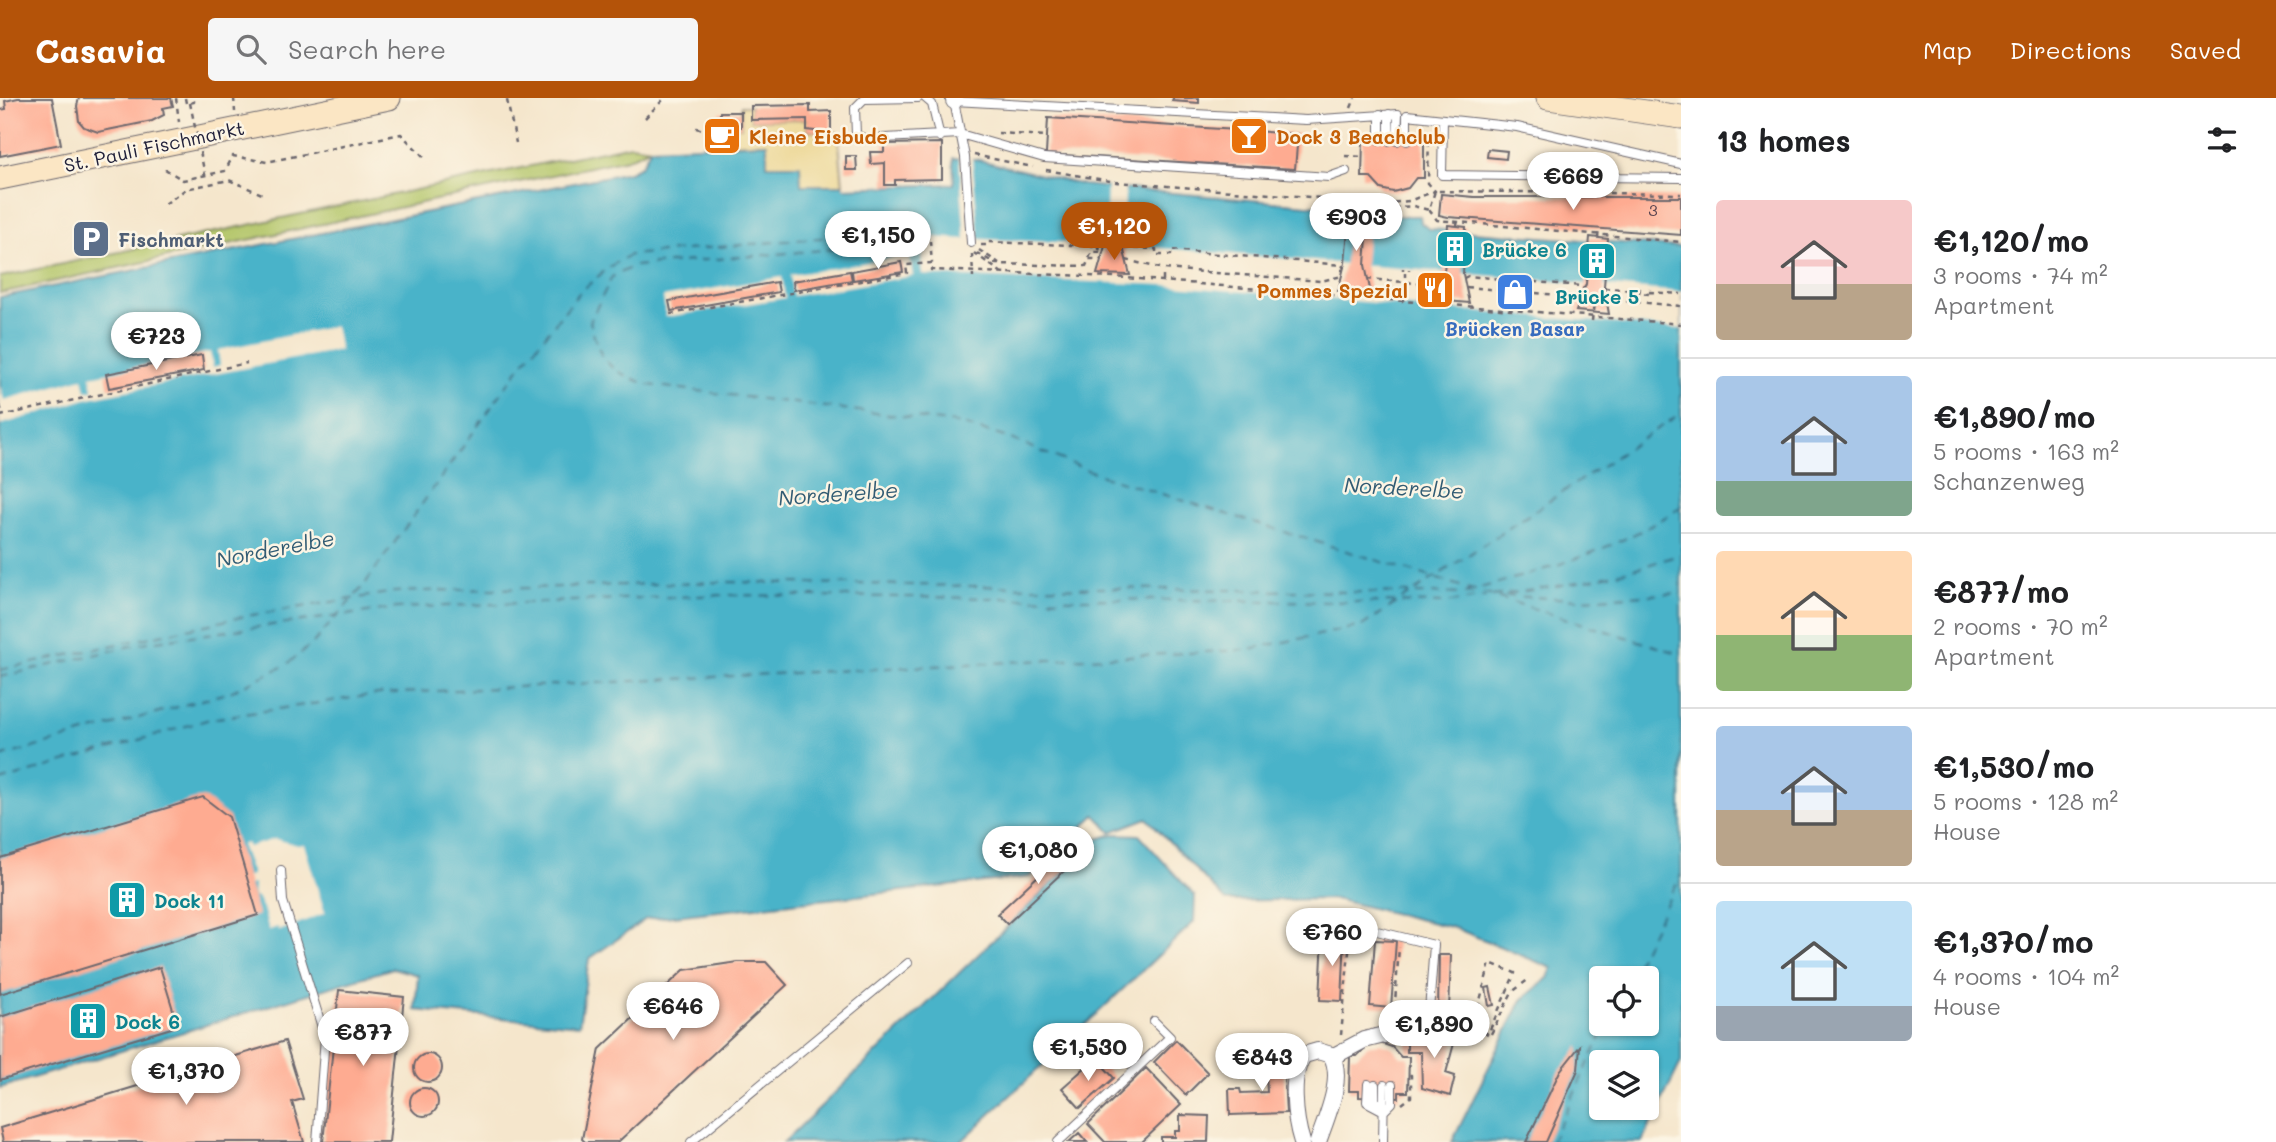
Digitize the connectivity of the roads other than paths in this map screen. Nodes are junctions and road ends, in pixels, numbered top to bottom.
1 (389, 98) edge
2 (918, 98) edge
3 (925, 98) edge
4 (1548, 98) edge
5 (954, 99) edge
6 (1393, 114) junction
7 (1681, 117) edge
8 (1443, 120) junction
9 (960, 134) junction
10 (940, 137) junction
11 (1407, 141) dead end
12 (1681, 164) edge
13 (1346, 171) dead end
14 (0, 178) edge
15 (1681, 178) edge
16 (972, 247) road end
17 (281, 870) dead end
18 (1317, 920) dead end
19 (908, 963) dead end
20 (1154, 1021) dead end
21 (1475, 1023) road end
22 (1427, 1024) junction
23 (1337, 1054) junction
24 (1384, 1111) junction
25 (317, 1142) edge
26 (691, 1142) edge
27 (1058, 1142) edge
28 (1302, 1142) edge
29 (1318, 1142) edge
30 (1383, 1142) edge

1 - 14 main road, St. Pauli Fischmarkt
2 - 10 lane
3 - 10 lane
4 - 7 main road
5 - 6 lane
5 - 9 lane
6 - 6 lane
6 - 8 lane
6 - 11 lane
8 - 12 lane
8 - 15 lane
9 - 10 lane
9 - 13 lane
9 - 16 lane
17 - 25 lane
18 - 22 lane
19 - 26 lane
20 - 27 lane
21 - 22 street
22 - 23 street
23 - 28 street
23 - 29 street
24 - 24 lane
24 - 30 lane

